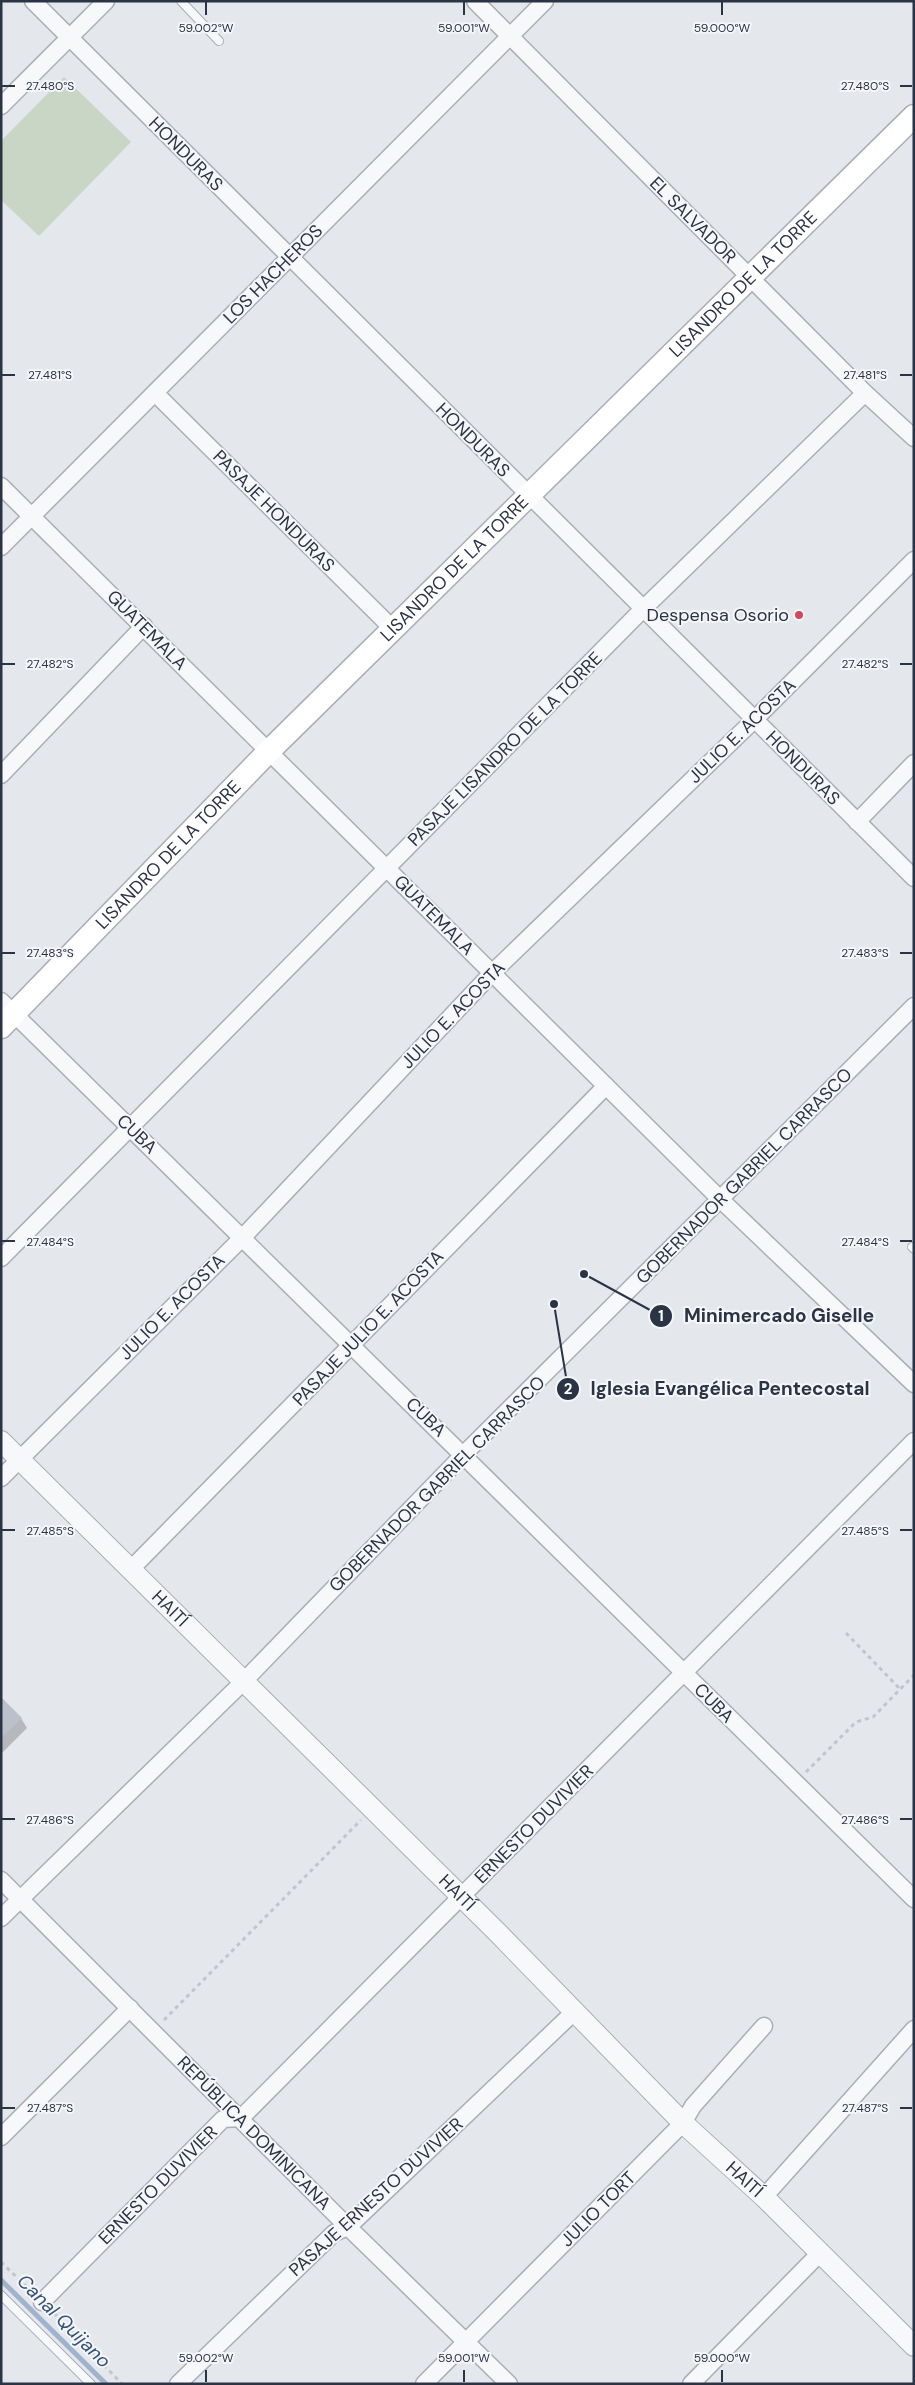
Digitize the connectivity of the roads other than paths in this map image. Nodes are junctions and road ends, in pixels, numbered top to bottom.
1 (33, 1) edge
2 (106, 1) edge
3 (181, 1) edge
4 (475, 1) edge
5 (545, 1) edge
6 (509, 36) junction
7 (69, 38) junction
8 (219, 41) dead end
9 (1, 106) edge
10 (914, 116) edge
11 (290, 258) junction
12 (749, 276) junction
13 (155, 393) junction
14 (865, 393) junction
15 (914, 438) edge
16 (1, 486) edge
17 (528, 495) junction
18 (31, 516) junction
19 (1, 547) edge
20 (914, 560) edge
21 (643, 609) junction
22 (144, 626) junction
23 (393, 628) junction
24 (754, 720) junction
25 (269, 751) junction
26 (914, 763) edge
27 (1, 775) edge
28 (857, 822) junction
29 (388, 869) junction
30 (914, 878) edge
31 (492, 973) junction
32 (914, 1006) edge
33 (5, 1014) edge
34 (606, 1086) junction
35 (130, 1126) junction
36 (721, 1200) junction
37 (242, 1237) junction
38 (1, 1258) edge
39 (352, 1345) junction
40 (914, 1384) edge
41 (914, 1440) edge
42 (1, 1441) edge
43 (464, 1454) junction
44 (20, 1459) junction
45 (1, 1478) edge
46 (130, 1570) junction
47 (684, 1673) junction
48 (243, 1682) junction
49 (1, 1880) edge
50 (462, 1897) junction
51 (914, 1898) edge
52 (21, 1899) junction
53 (1, 1918) edge
54 (130, 2008) junction
55 (575, 2011) junction
56 (764, 2026) dead end
57 (914, 2029) edge
58 (241, 2118) junction
59 (683, 2123) junction
60 (1, 2138) edge
61 (764, 2197) junction
62 (348, 2227) junction
63 (821, 2252) junction
64 (1, 2295) edge
65 (42, 2302) road end
66 (467, 2341) junction
67 (914, 2346) edge
68 (91, 2384) edge
69 (178, 2384) edge
70 (424, 2384) edge
71 (509, 2384) edge
72 (691, 2384) edge

1 - 7 street, HONDURAS
2 - 7 street
3 - 8 lane
4 - 6 street, EL SALVADOR
5 - 6 street, LOS HACHEROS
6 - 11 street, LOS HACHEROS
6 - 12 street, EL SALVADOR
7 - 9 street
7 - 11 street, HONDURAS
10 - 12 main road, LISANDRO DE LA TORRE
11 - 13 street, LOS HACHEROS
11 - 17 street, HONDURAS
12 - 14 street, EL SALVADOR
12 - 17 main road, LISANDRO DE LA TORRE
13 - 18 street, LOS HACHEROS
13 - 23 street, PASAJE HONDURAS
14 - 15 street, EL SALVADOR
14 - 21 street, PASAJE LISANDRO DE LA TORRE
16 - 18 street, GUATEMALA
17 - 21 street, HONDURAS
17 - 23 main road, LISANDRO DE LA TORRE
18 - 19 street, LOS HACHEROS
18 - 22 street, GUATEMALA
20 - 24 street, JULIO E. ACOSTA
21 - 24 street, HONDURAS
21 - 29 street, PASAJE LISANDRO DE LA TORRE
22 - 25 street, GUATEMALA
22 - 27 street
23 - 25 main road, LISANDRO DE LA TORRE
24 - 28 street, HONDURAS
24 - 31 street, JULIO E. ACOSTA
25 - 29 street, GUATEMALA
25 - 33 main road, LISANDRO DE LA TORRE
26 - 28 street
28 - 30 street, HONDURAS
29 - 31 street, GUATEMALA
29 - 35 street, PASAJE LISANDRO DE LA TORRE
31 - 34 street, GUATEMALA
31 - 37 street, JULIO E. ACOSTA
32 - 36 street, GOBERNADOR GABRIEL CARRASCO
33 - 35 street, CUBA
34 - 36 street, GUATEMALA
34 - 39 street, PASAJE JULIO E. ACOSTA
35 - 37 street, CUBA
35 - 38 street, PASAJE LISANDRO DE LA TORRE
36 - 40 street, GUATEMALA
36 - 43 street, GOBERNADOR GABRIEL CARRASCO
37 - 39 street, CUBA
37 - 44 street, JULIO E. ACOSTA
39 - 43 street, CUBA
39 - 46 street, PASAJE JULIO E. ACOSTA
41 - 47 street, ERNESTO DUVIVIER
42 - 44 street, HAITÍ
43 - 47 street, CUBA
43 - 48 street, GOBERNADOR GABRIEL CARRASCO
44 - 45 street, JULIO E. ACOSTA
44 - 46 street, HAITÍ
46 - 48 street, HAITÍ
47 - 50 street, ERNESTO DUVIVIER
47 - 51 street, CUBA
48 - 50 street, HAITÍ
48 - 52 street, GOBERNADOR GABRIEL CARRASCO
49 - 52 street, REPÚBLICA DOMINICANA
50 - 55 street, HAITÍ
50 - 58 street, ERNESTO DUVIVIER
52 - 53 street, GOBERNADOR GABRIEL CARRASCO
52 - 54 street, REPÚBLICA DOMINICANA
54 - 58 street, REPÚBLICA DOMINICANA
54 - 60 street
55 - 59 street, HAITÍ
55 - 62 street, PASAJE ERNESTO DUVIVIER
56 - 59 street, JULIO TORT
57 - 61 street
58 - 62 street, REPÚBLICA DOMINICANA
58 - 65 street, ERNESTO DUVIVIER
59 - 61 street, HAITÍ
59 - 66 street, JULIO TORT
61 - 63 street, HAITÍ
62 - 66 street, REPÚBLICA DOMINICANA
62 - 69 street, PASAJE ERNESTO DUVIVIER
63 - 67 street, HAITÍ
63 - 72 street
64 - 68 lane
66 - 70 street, JULIO TORT
66 - 71 street, REPÚBLICA DOMINICANA

